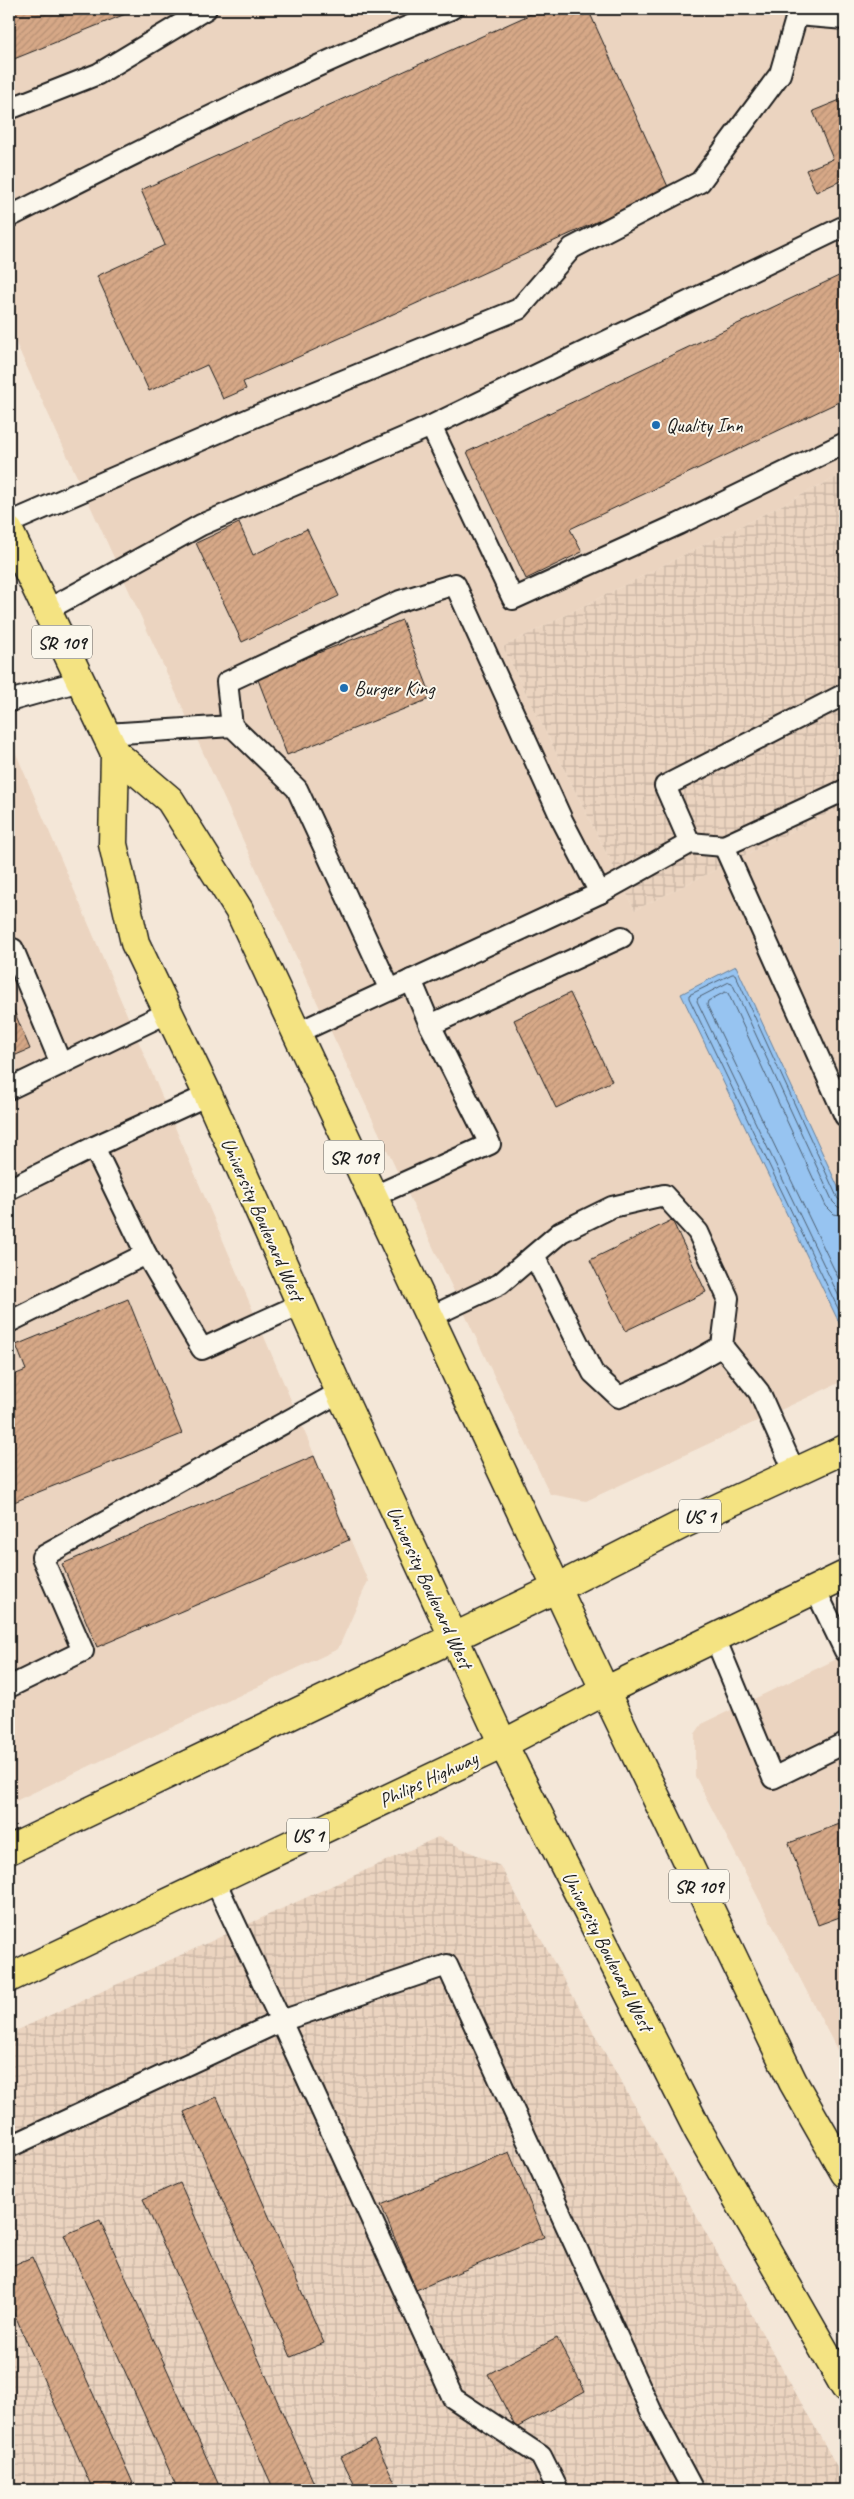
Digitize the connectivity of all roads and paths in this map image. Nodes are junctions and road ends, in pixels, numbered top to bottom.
1 (206, 9) edge
2 (451, 9) edge
3 (796, 12) edge
4 (845, 19) edge
5 (9, 109) edge
6 (9, 217) edge
7 (845, 226) edge
8 (431, 426) junction
9 (845, 443) edge
10 (9, 524) edge
11 (9, 531) edge
12 (47, 610) junction
13 (80, 680) junction
14 (845, 694) edge
15 (9, 701) edge
16 (232, 726) junction
17 (111, 743) junction
18 (845, 790) edge
19 (690, 843) junction
20 (724, 846) junction
21 (600, 893) junction
22 (622, 937) dead end
23 (13, 949) dead end
24 (411, 980) junction
25 (390, 990) junction
26 (167, 1013) junction
27 (430, 1025) junction
28 (297, 1033) junction
29 (61, 1064) junction
30 (9, 1089) edge
31 (208, 1095) junction
32 (844, 1109) edge
33 (94, 1147) junction
34 (9, 1189) edge
35 (372, 1197) junction
36 (146, 1254) junction
37 (534, 1255) junction
38 (301, 1304) junction
39 (430, 1317) junction
40 (9, 1322) edge
41 (722, 1346) junction
42 (340, 1392) junction
43 (845, 1450) edge
44 (794, 1472) junction
45 (845, 1575) edge
46 (557, 1588) junction
47 (815, 1589) junction
48 (453, 1637) junction
49 (715, 1638) junction
50 (845, 1650) edge
51 (9, 1687) edge
52 (605, 1691) junction
53 (845, 1743) edge
54 (503, 1744) junction
55 (9, 1850) edge
56 (214, 1879) junction
57 (9, 1978) edge
58 (281, 2021) junction
59 (9, 2148) edge
60 (845, 2173) edge
61 (845, 2387) edge
62 (557, 2489) edge
63 (694, 2490) edge

1 - 5 lane
2 - 6 lane
3 - 4 lane
3 - 10 lane
7 - 8 lane
8 - 9 lane
8 - 12 lane
11 - 12 main road, University Boulevard West / SR 109
12 - 13 main road, University Boulevard West / SR 109
13 - 15 lane
13 - 17 main road, University Boulevard West / SR 109
14 - 19 lane
16 - 17 lane
16 - 21 lane
16 - 25 lane
17 - 26 main road, University Boulevard West / SR 109
17 - 28 main road, University Boulevard West / SR 109
18 - 20 lane
19 - 20 lane
19 - 21 lane
20 - 32 lane
21 - 24 lane
22 - 27 lane
23 - 29 lane
24 - 25 lane
24 - 27 lane
25 - 28 lane
26 - 29 lane
26 - 31 main road, University Boulevard West / SR 109
27 - 35 lane
28 - 35 main road, University Boulevard West / SR 109
29 - 30 lane
31 - 33 lane
31 - 38 main road, University Boulevard West / SR 109
33 - 34 lane
33 - 36 lane
35 - 39 main road, University Boulevard West / SR 109
36 - 38 lane
36 - 40 lane
37 - 39 lane
37 - 41 lane
37 - 41 lane
38 - 42 main road, University Boulevard West / SR 109
39 - 46 main road, University Boulevard West / SR 109
41 - 44 lane
42 - 48 main road, University Boulevard West / SR 109
42 - 51 lane
43 - 44 main road, US 1
44 - 46 main road, US 1
45 - 47 main road, Philips Highway / US 1
46 - 48 main road, US 1
46 - 52 main road, University Boulevard West / SR 109
47 - 49 main road, Philips Highway / US 1
47 - 50 lane
48 - 54 main road, University Boulevard West / SR 109
48 - 55 main road, US 1
49 - 52 main road, Philips Highway / US 1
49 - 53 lane
52 - 54 main road, Philips Highway / US 1
52 - 60 main road, University Boulevard West / SR 109
54 - 56 main road, Philips Highway / US 1
54 - 61 main road, University Boulevard West / SR 109
56 - 57 main road, Philips Highway / US 1
56 - 58 lane
58 - 59 lane
58 - 62 lane
58 - 63 lane

